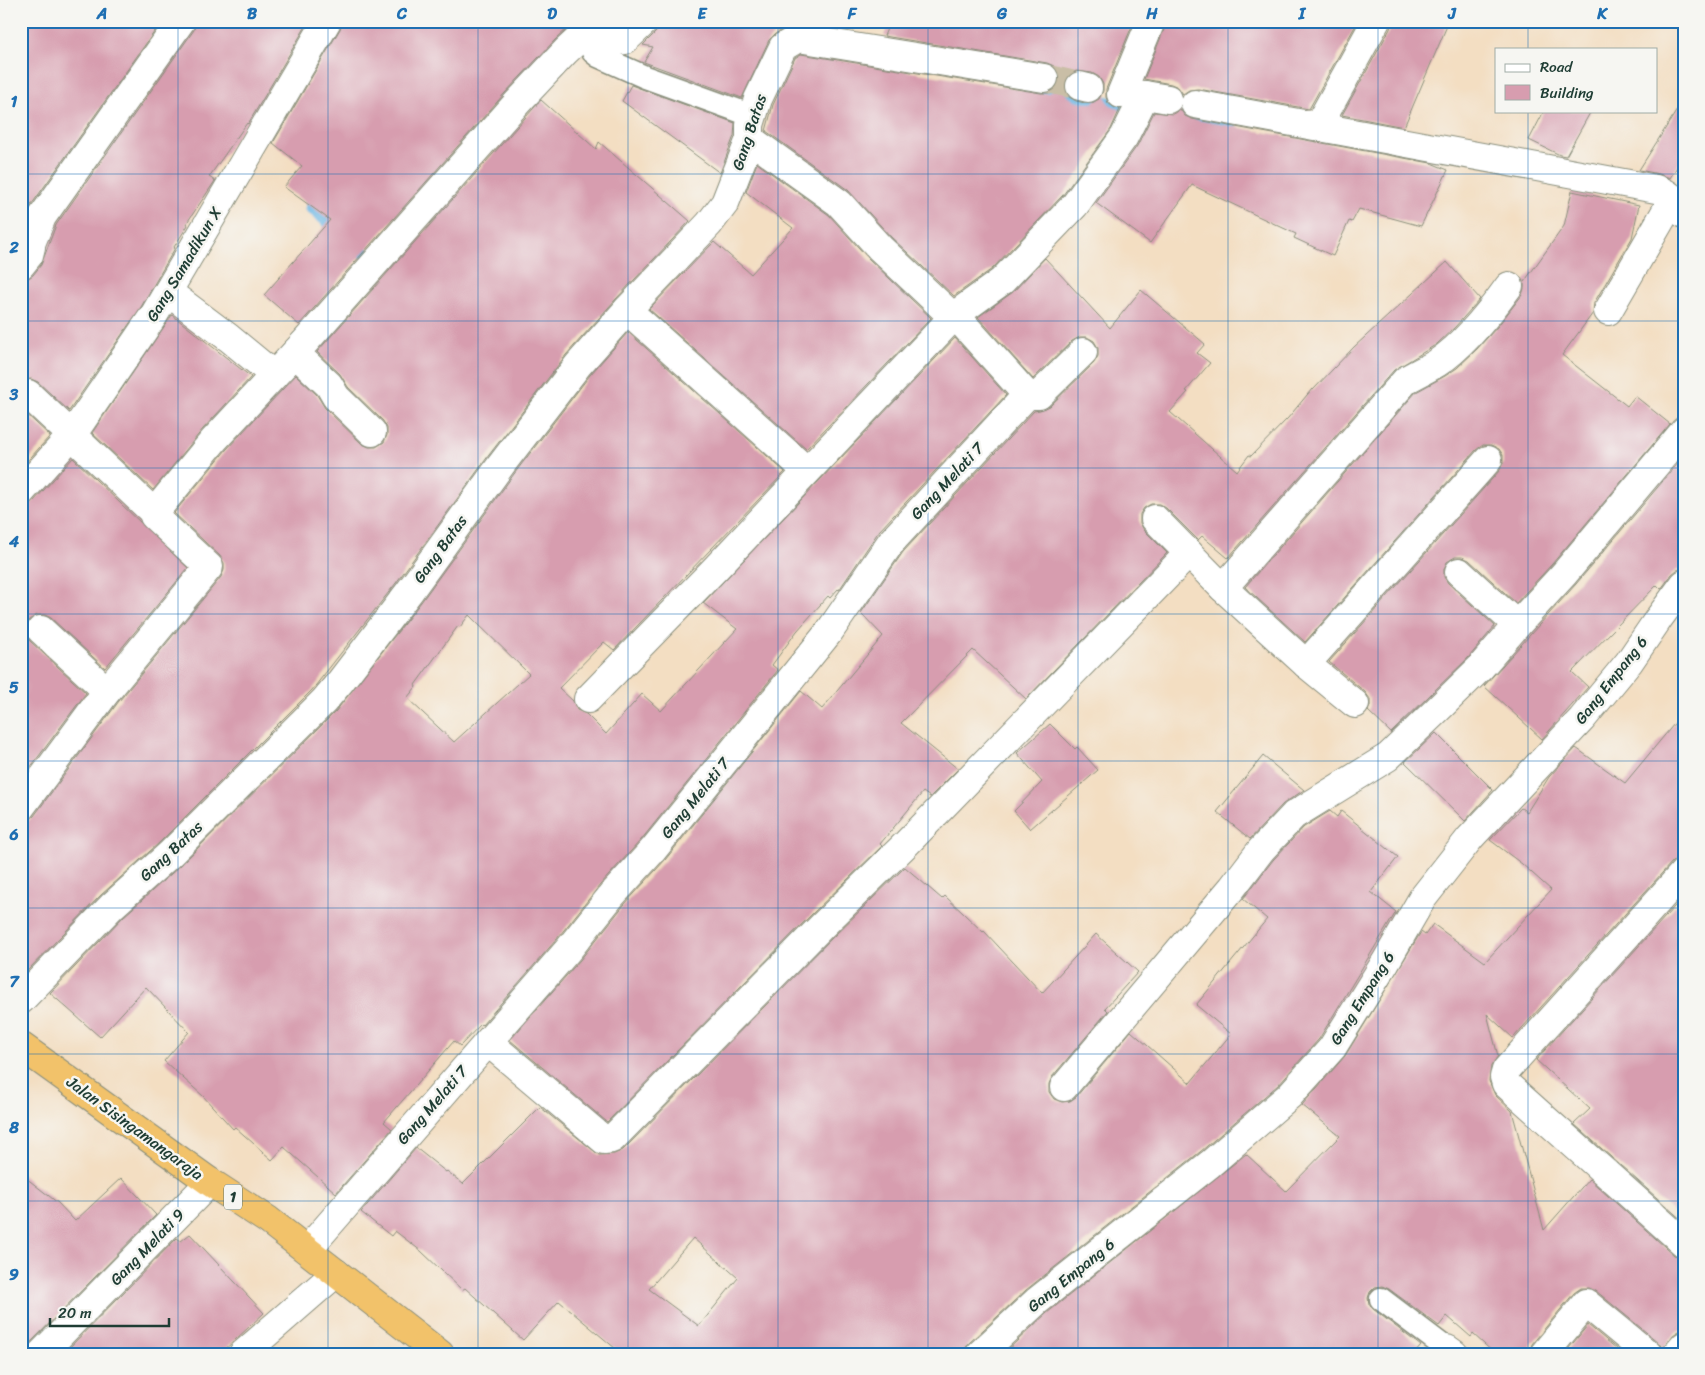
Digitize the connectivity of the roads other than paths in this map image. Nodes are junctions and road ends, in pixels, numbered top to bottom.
1 (181, 21) edge
2 (327, 21) edge
3 (644, 21) edge
4 (1150, 21) edge
5 (1376, 21) edge
6 (791, 36) edge
7 (600, 44) edge
8 (1044, 78) tunnel mouth
9 (1130, 96) junction
10 (1318, 126) junction
11 (752, 128) junction
12 (1679, 206) edge
13 (28, 251) edge
14 (1509, 286) dead end
15 (168, 292) junction
16 (627, 310) junction
17 (1608, 311) dead end
18 (954, 316) junction
19 (1083, 352) dead end
20 (295, 353) junction
21 (274, 375) junction
22 (28, 394) dead end
23 (1027, 395) junction
24 (1684, 431) edge
25 (372, 432) dead end
26 (72, 435) junction
27 (1488, 460) dead end
28 (807, 471) junction
29 (21, 492) edge
30 (152, 512) junction
31 (1155, 519) dead end
32 (1189, 553) junction
33 (1459, 572) dead end
34 (1684, 584) edge
35 (1224, 588) junction
36 (1517, 625) junction
37 (41, 630) dead end
38 (1306, 664) junction
39 (107, 690) junction
40 (588, 699) dead end
41 (1355, 704) dead end
42 (21, 807) edge
43 (1684, 872) edge
44 (21, 1000) edge
45 (488, 1042) junction
46 (21, 1046) edge
47 (1064, 1087) dead end
48 (210, 1182) junction
49 (1684, 1243) edge
50 (307, 1250) junction
51 (336, 1273) junction
52 (1381, 1300) dead end
53 (1684, 1346) edge
54 (985, 1352) edge
55 (1448, 1352) edge
56 (41, 1354) edge
57 (243, 1354) edge
58 (440, 1354) edge
59 (1544, 1354) edge
60 (1648, 1354) edge
61 (1677, 1354) edge

1 - 13 street
2 - 15 street, Gang Samadikun X
3 - 7 street
4 - 9 street
5 - 10 street
6 - 8 street
6 - 11 street, Gang Batas
7 - 11 lane
7 - 20 street
9 - 10 street
9 - 18 street
10 - 12 street
11 - 16 street, Gang Batas
11 - 18 street
12 - 17 street
14 - 35 street
15 - 21 street
15 - 26 street, Gang Samadikun X
16 - 28 street
16 - 44 street, Gang Batas
18 - 23 street
18 - 28 street
19 - 23 street, Gang Melati 7
20 - 21 street
20 - 25 street
21 - 30 street
22 - 26 street
23 - 45 street, Gang Melati 7
24 - 36 street
26 - 29 street, Gang Samadikun X
26 - 30 street
27 - 38 street
28 - 40 street
30 - 39 street
31 - 32 street
32 - 35 street
32 - 45 street
33 - 36 street
34 - 54 street, Gang Empang 6
35 - 38 street
36 - 47 street
37 - 39 street
38 - 41 street
39 - 42 street
43 - 49 street
45 - 50 street, Gang Melati 7
46 - 48 highway, Jalan Sisingamangaraja / 1
48 - 50 highway, Jalan Sisingamangaraja / 1
48 - 56 street, Gang Melati 9
50 - 51 highway, Jalan Sisingamangaraja / 1
51 - 57 street
51 - 58 highway, Jalan Sisingamangaraja / 1
52 - 55 lane
53 - 61 street
59 - 60 street

